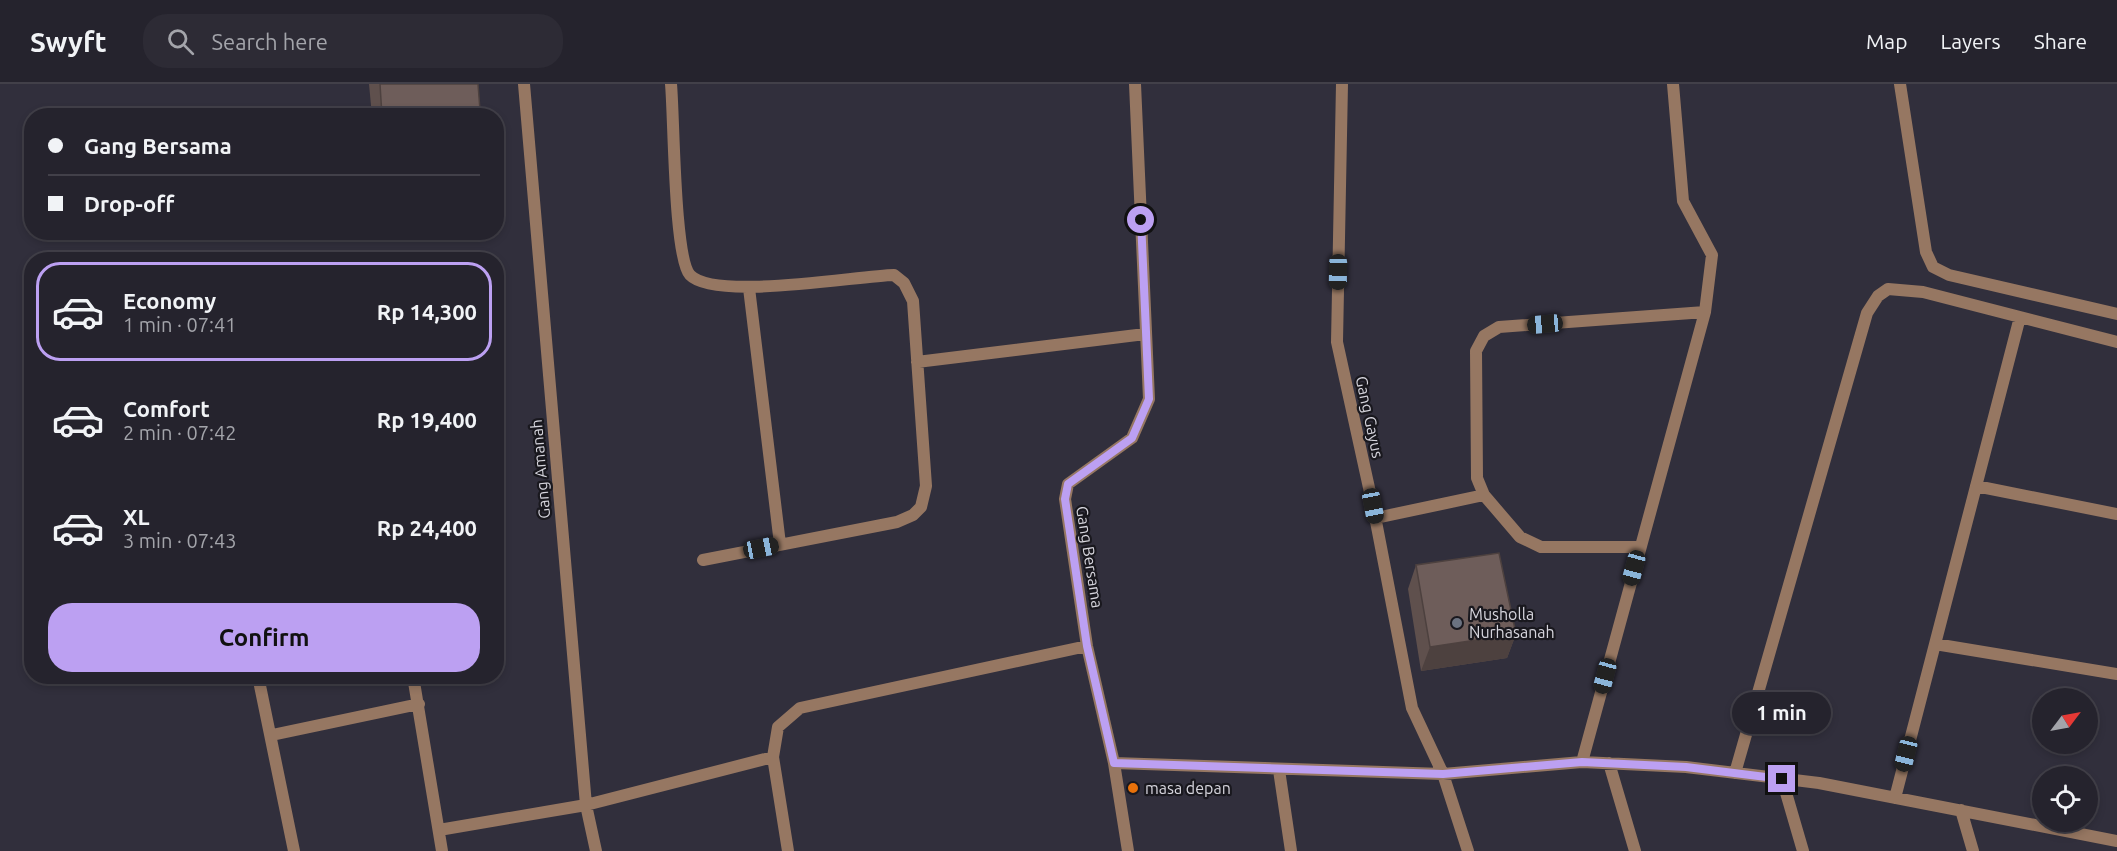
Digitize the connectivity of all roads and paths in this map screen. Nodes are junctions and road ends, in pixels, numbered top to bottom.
1 (524, 84) edge
2 (671, 84) edge
3 (1135, 84) edge
4 (1342, 84) edge
5 (1673, 84) edge
6 (1900, 84) edge
7 (749, 288) junction
8 (1705, 312) junction
9 (2117, 314) edge
10 (2020, 317) junction
11 (1145, 334) junction
12 (2117, 342) edge
13 (917, 362) junction
14 (1976, 486) junction
15 (1484, 495) junction
16 (2117, 514) edge
17 (1376, 518) junction
18 (780, 544) junction
19 (1640, 547) junction
20 (703, 560) dead end
21 (1935, 644) junction
22 (1087, 646) junction
23 (2117, 674) edge
24 (260, 684) edge
25 (415, 684) edge
26 (419, 704) junction
27 (272, 735) junction
28 (773, 757) junction
29 (1582, 762) junction
30 (1114, 763) junction
31 (1609, 763) junction
32 (1279, 770) junction
33 (1735, 773) junction
34 (1443, 774) junction
35 (1782, 779) junction
36 (1895, 798) junction
37 (586, 805) junction
38 (1961, 810) junction
39 (439, 830) junction
40 (2117, 841) edge
41 (294, 851) edge
42 (442, 851) edge
43 (596, 851) edge
44 (788, 851) edge
45 (1128, 851) edge
46 (1291, 851) edge
47 (1468, 851) edge
48 (1635, 851) edge
49 (1803, 851) edge
50 (1973, 851) edge

1 - 37 street, Gang Amanah
2 - 7 street
3 - 11 street, Gang Bersama
4 - 17 street, Gang Gayus
5 - 8 street
6 - 9 street
7 - 13 street
7 - 18 street
8 - 15 street
8 - 19 street
10 - 12 street
10 - 14 street
10 - 33 street
11 - 13 street
11 - 22 street, Gang Bersama
13 - 18 street
14 - 16 street
14 - 21 street
15 - 17 street
15 - 19 street
17 - 34 street, Gang Gayus
18 - 20 street
19 - 29 street
21 - 23 street
21 - 36 street
22 - 28 street
22 - 30 street, Gang Bersama
24 - 27 street
25 - 26 street
26 - 27 street
26 - 39 street
27 - 41 street
28 - 37 street
28 - 44 street
29 - 31 street
29 - 34 street
30 - 32 street
30 - 45 street, Gang Bersama
31 - 33 street
31 - 48 street
32 - 34 street
32 - 46 street
33 - 35 street
34 - 47 street, Gang Gayus
35 - 36 street
35 - 49 street
36 - 38 street
37 - 39 street
37 - 43 street, Gang Amanah
38 - 40 street
38 - 50 street
39 - 42 street

